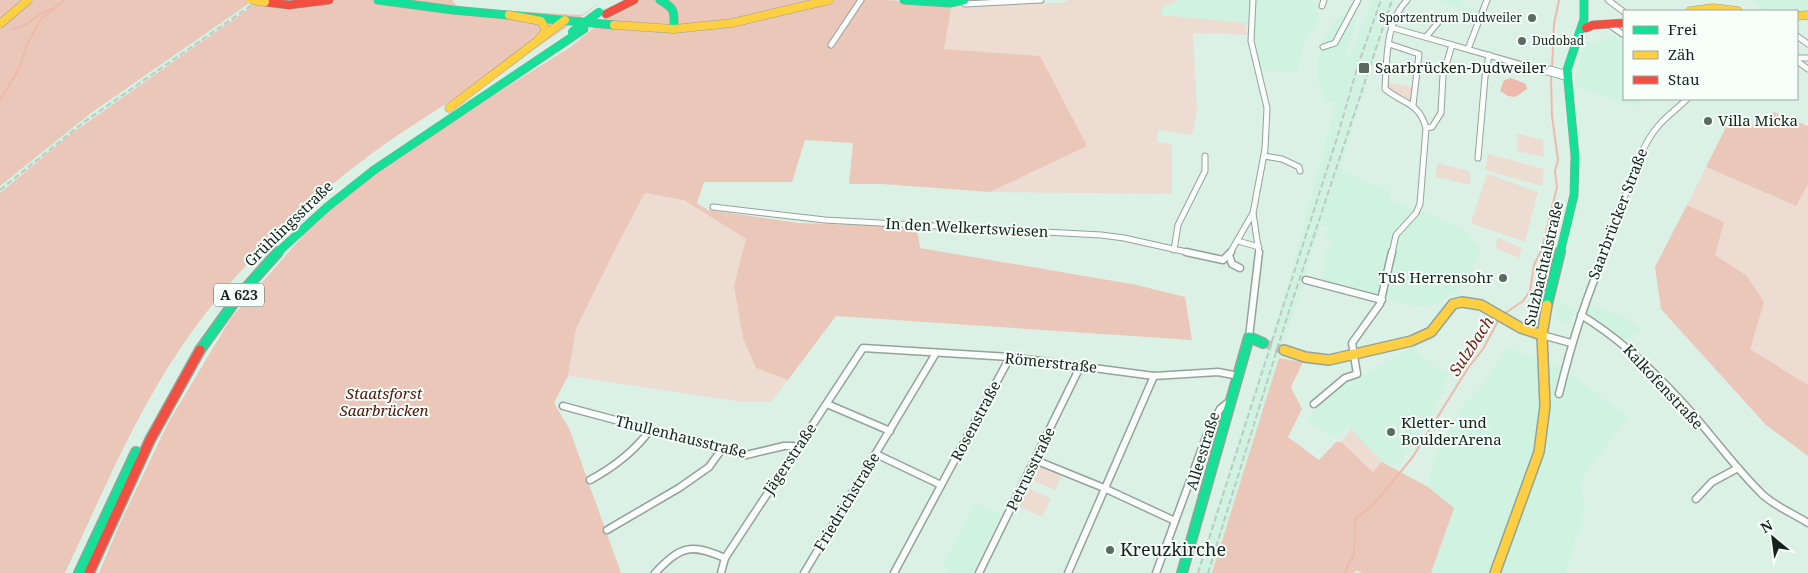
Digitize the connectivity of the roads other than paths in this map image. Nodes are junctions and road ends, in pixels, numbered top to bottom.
1 (28, 0) edge
2 (251, 0) edge
3 (328, 0) edge
4 (378, 0) edge
5 (613, 0) edge
6 (620, 0) edge
7 (634, 0) edge
8 (660, 0) edge
9 (829, 0) edge
10 (861, 0) edge
11 (904, 0) edge
12 (1041, 0) edge
13 (1254, 0) edge
14 (1324, 0) edge
15 (1358, 0) edge
16 (1407, 0) edge
17 (1487, 0) edge
18 (1584, 0) edge
19 (1588, 0) edge
20 (1608, 0) edge
21 (963, 1) edge
22 (1322, 6) dead end
23 (1699, 10) edge
24 (1731, 10) edge
25 (1623, 11) edge
26 (603, 13) junction
27 (509, 15) junction
28 (1441, 19) dead end
29 (566, 20) junction
30 (1589, 20) junction
31 (1623, 22) edge
32 (0, 24) edge
33 (1608, 24) junction
34 (1393, 28) junction
35 (674, 29) junction
36 (577, 32) junction
37 (1623, 34) edge
38 (1426, 37) junction
39 (538, 40) junction
40 (1800, 40) edge
41 (1390, 44) junction
42 (1808, 44) edge
43 (832, 45) dead end
44 (1452, 45) junction
45 (1324, 47) dead end
46 (1468, 49) junction
47 (1489, 55) junction
48 (1798, 60) edge
49 (1808, 69) edge
50 (1570, 72) junction
51 (1686, 100) edge
52 (1413, 105) junction
53 (434, 120) junction
54 (1426, 128) junction
55 (1205, 156) dead end
56 (1264, 156) junction
57 (1478, 158) dead end
58 (1300, 171) dead end
59 (713, 207) dead end
60 (1253, 213) junction
61 (1238, 240) junction
62 (1258, 247) junction
63 (1174, 250) junction
64 (1229, 255) junction
65 (1240, 268) dead end
66 (1306, 280) dead end
67 (1382, 300) junction
68 (1580, 315) junction
69 (1542, 334) junction
70 (1249, 338) junction
71 (1263, 342) tunnel mouth
72 (1571, 343) junction
73 (863, 348) joint
74 (1284, 350) tunnel mouth
75 (936, 354) junction
76 (1354, 355) junction
77 (1010, 358) junction
78 (1081, 365) junction
79 (1154, 376) junction
80 (1239, 376) junction
81 (1559, 394) dead end
82 (1233, 398) junction
83 (827, 404) junction
84 (1314, 404) dead end
85 (563, 406) dead end
86 (650, 430) junction
87 (890, 431) junction
88 (798, 446) junction
89 (722, 449) junction
90 (876, 454) junction
91 (1035, 460) junction
92 (1738, 468) junction
93 (590, 480) dead end
94 (941, 485) junction
95 (1104, 488) junction
96 (1696, 500) dead end
97 (1175, 521) junction
98 (1808, 523) edge
99 (607, 530) dead end
100 (725, 558) junction
101 (79, 573) edge
102 (89, 573) edge
103 (655, 573) edge
104 (721, 573) edge
105 (804, 573) edge
106 (894, 573) edge
107 (980, 573) edge
108 (1068, 573) edge
109 (1156, 573) edge
110 (1182, 573) edge
111 (1495, 573) edge

1 - 32 main road
2 - 3 main road, bridge
4 - 27 main road
5 - 26 main road, A 623
6 - 26 main road, A 623
7 - 26 main road
8 - 35 main road
9 - 35 main road
10 - 43 street
11 - 21 main road
12 - 21 street
13 - 56 street
14 - 22 street
15 - 45 street
16 - 34 street
17 - 46 street
18 - 30 main road, Sulzbachtalstraße
19 - 30 main road, Sulzbachtalstraße
20 - 25 street
23 - 24 main road
26 - 36 main road, A 623, bridge
27 - 29 main road
27 - 39 main road
28 - 38 street
29 - 35 main road
29 - 39 main road
30 - 33 main road
30 - 50 main road, Sulzbachtalstraße
31 - 33 main road
33 - 37 street
34 - 38 street
34 - 41 street
36 - 53 main road, A 623
36 - 102 main road, Grühlingsstraße / A 623
38 - 44 street
39 - 53 main road
40 - 42 street
41 - 52 street
41 - 52 street
44 - 46 street
44 - 54 street
46 - 47 street
47 - 50 street
47 - 57 street
48 - 49 street
50 - 69 main road, Sulzbachtalstraße
51 - 68 street, Saarbrücker Straße
52 - 54 street
53 - 101 main road, A 623
54 - 67 street
55 - 63 street
56 - 58 street
56 - 60 street
59 - 63 street, In den Welkertswiesen
60 - 61 street
60 - 62 street
61 - 62 street
61 - 64 street
62 - 70 street
63 - 64 street, In den Welkertswiesen
64 - 65 street
66 - 67 street
67 - 76 street
68 - 72 street, Saarbrücker Straße
68 - 92 street, Kalkofenstraße
69 - 72 street
69 - 76 main road
69 - 111 main road, Sulzbachtalstraße
70 - 71 main road
70 - 80 main road, Alleestraße
72 - 81 street, Saarbrücker Straße
73 - 75 street, Römerstraße
73 - 83 street, Jägerstraße
74 - 76 main road
75 - 77 street, Römerstraße
75 - 87 street, Friedrichstraße
76 - 84 street
77 - 78 street, Römerstraße
77 - 94 street, Rosenstraße
78 - 79 street, Römerstraße
78 - 91 street, Petrusstraße
79 - 80 street, Römerstraße
79 - 95 street
80 - 82 main road, Alleestraße
82 - 97 street
82 - 110 main road, Alleestraße
83 - 87 street
83 - 88 street, Jägerstraße
85 - 86 street, Thullenhausstraße
86 - 89 street, Thullenhausstraße
86 - 93 street
87 - 90 street, Friedrichstraße
88 - 89 street, Thullenhausstraße
88 - 100 street, Jägerstraße
89 - 99 street
90 - 94 street
90 - 105 street, Friedrichstraße
91 - 95 street
91 - 107 street, Petrusstraße
92 - 96 street
92 - 98 street, Kalkofenstraße
94 - 106 street, Rosenstraße
95 - 97 street
95 - 108 street
97 - 109 street
100 - 103 street
100 - 104 street, Jägerstraße

